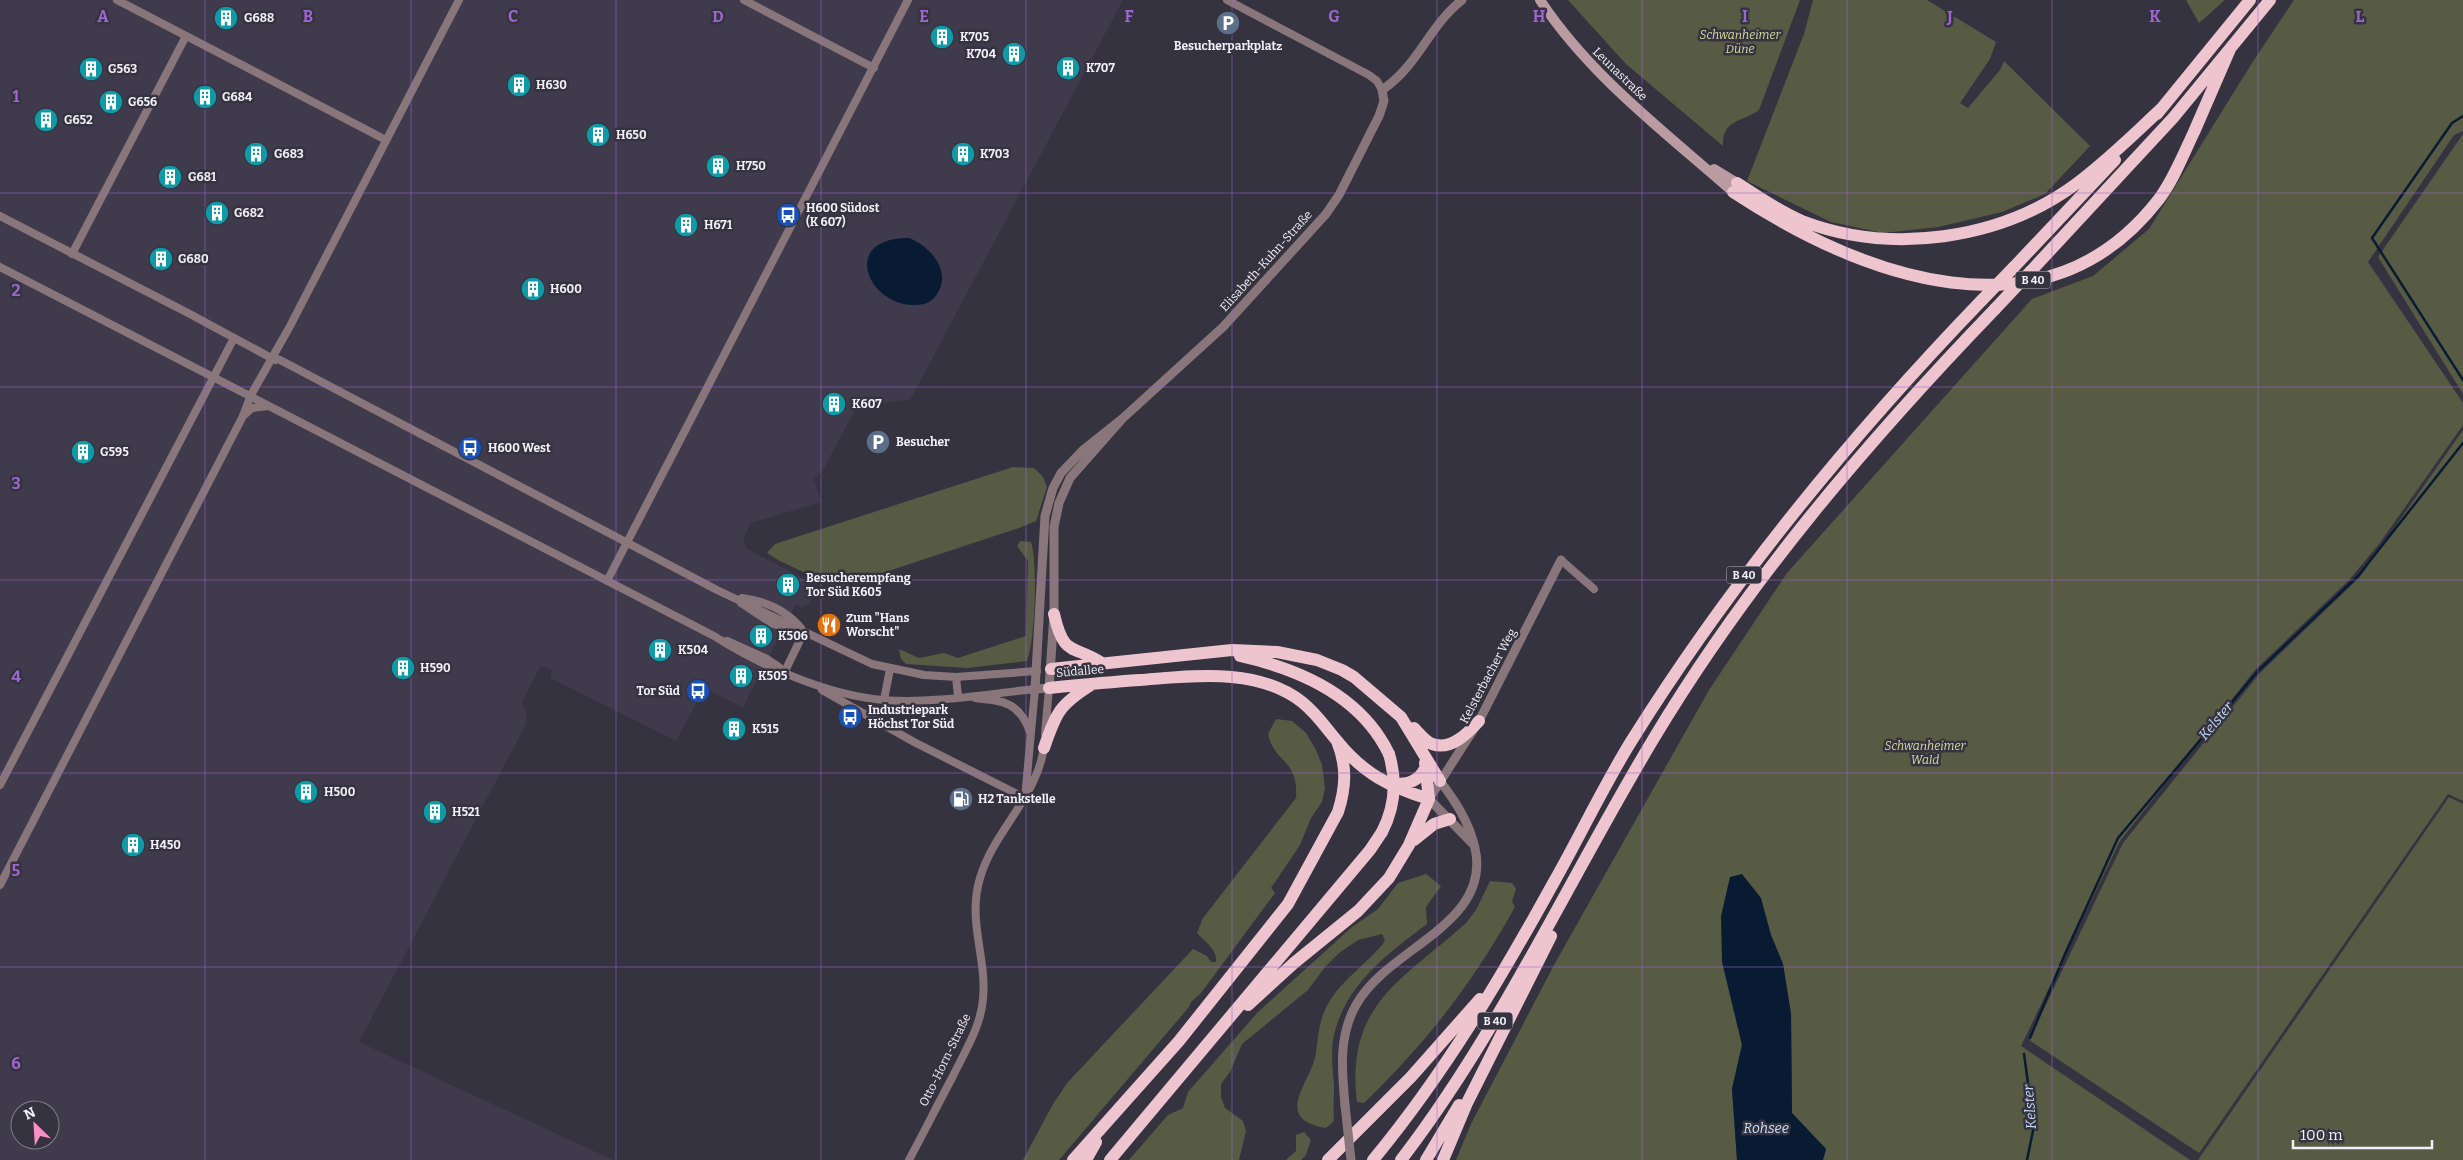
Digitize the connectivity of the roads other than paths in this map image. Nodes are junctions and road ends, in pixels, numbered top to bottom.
1 (117, 0) edge
2 (459, 0) edge
3 (744, 0) edge
4 (908, 0) edge
5 (1227, 0) edge
6 (1462, 0) edge
7 (1540, 0) edge
8 (2250, 0) edge
9 (2270, 0) edge
10 (186, 36) junction
11 (2230, 49) junction
12 (874, 68) junction
13 (1382, 90) junction
14 (2161, 109) junction
15 (386, 140) junction
16 (1735, 187) junction
17 (0, 216) edge
18 (72, 254) junction
19 (0, 267) edge
20 (234, 338) junction
21 (271, 357) junction
22 (213, 376) junction
23 (251, 395) junction
24 (268, 406) junction
25 (243, 416) junction
26 (1122, 419) junction
27 (628, 542) junction
28 (1562, 560) joint
29 (607, 581) junction
30 (1594, 589) dead end
31 (1054, 614) junction
32 (804, 632) junction
33 (1212, 652) junction
34 (1102, 663) junction
35 (890, 669) junction
36 (1051, 669) junction
37 (785, 671) junction
38 (1037, 671) junction
39 (956, 677) junction
40 (805, 681) junction
41 (1094, 684) junction
42 (1049, 688) junction
43 (1035, 689) junction
44 (958, 696) junction
45 (884, 700) junction
46 (1401, 717) junction
47 (1479, 720) junction
48 (1032, 736) junction
49 (1337, 741) junction
50 (1044, 748) junction
51 (1424, 759) junction
52 (1440, 781) junction
53 (1384, 782) junction
54 (0, 785) edge
55 (1025, 798) junction
56 (1429, 799) junction
57 (1450, 819) junction
58 (1474, 845) junction
59 (1409, 846) junction
60 (1577, 874) junction
61 (0, 885) edge
62 (1505, 971) junction
63 (1512, 1017) junction
64 (1208, 1042) junction
65 (1105, 1127) junction
66 (909, 1160) edge
67 (1073, 1160) edge
68 (1086, 1160) edge
69 (1110, 1160) edge
70 (1328, 1160) edge
71 (1351, 1160) edge
72 (1373, 1160) edge
73 (1401, 1160) edge
74 (1426, 1160) edge
75 (1443, 1160) edge

1 - 10 street
2 - 15 street
3 - 12 street
4 - 12 street
5 - 13 street
6 - 13 street
7 - 16 main road, Leunastraße
8 - 14 highway, B 40
9 - 11 highway, B 40
10 - 15 street
10 - 18 street
11 - 16 highway, B 40
11 - 60 highway, B 40, bridge
12 - 27 street
13 - 26 street, Elisabeth-Kuhn-Straße
14 - 16 highway, B 40
14 - 62 highway, B 40, bridge
15 - 21 street
17 - 18 street, Südallee
18 - 20 street, Südallee
19 - 22 street, Südallee
20 - 21 street, Südallee
20 - 22 street
21 - 23 street
21 - 27 street, Südallee
22 - 23 street, Südallee
22 - 54 street
23 - 24 street, Südallee
23 - 25 street
24 - 25 street
24 - 29 street, Südallee
25 - 61 street
26 - 31 street, Elisabeth-Kuhn-Straße
26 - 38 street, Elisabeth-Kuhn-Straße
27 - 29 street
27 - 32 street, Südallee
28 - 30 street
28 - 47 street, Kelsterbacher Weg
29 - 37 street, Südallee
31 - 34 highway
31 - 36 street, Elisabeth-Kuhn-Straße
32 - 35 street, Südallee
32 - 37 street
33 - 34 highway, Südallee
33 - 46 highway
33 - 64 highway, bridge
34 - 36 highway, Südallee
35 - 39 street, Südallee
35 - 45 street
36 - 38 street, Südallee
36 - 42 street, Elisabeth-Kuhn-Straße
37 - 40 street, Südallee
38 - 39 street, Südallee
38 - 43 street, Otto-Horn-Straße
39 - 44 street
40 - 45 street, Südallee
40 - 55 street, Südallee
41 - 42 highway, Südallee
41 - 49 highway, Südallee
41 - 50 highway
42 - 43 street, Südallee
42 - 50 street, Otto-Horn-Straße
43 - 44 street, Südallee
43 - 48 street, Otto-Horn-Straße
44 - 45 street, Südallee
44 - 48 street
46 - 47 highway
46 - 51 highway
47 - 52 street, Kelsterbacher Weg
48 - 55 street, Otto-Horn-Straße
49 - 53 highway, Südallee
49 - 65 highway
50 - 55 street, Otto-Horn-Straße
51 - 52 highway
51 - 53 highway
51 - 56 highway
52 - 56 street, Kelsterbacher Weg
52 - 58 street
53 - 56 highway, Südallee
55 - 66 street, Otto-Horn-Straße
56 - 57 street
56 - 59 highway
57 - 58 street
57 - 59 highway
58 - 71 street, bridge
59 - 64 highway
60 - 63 highway, B 40
60 - 73 highway, B 40
62 - 70 highway
62 - 72 highway, B 40
63 - 74 highway, B 40
63 - 75 highway
64 - 69 highway
65 - 67 highway
65 - 68 highway

